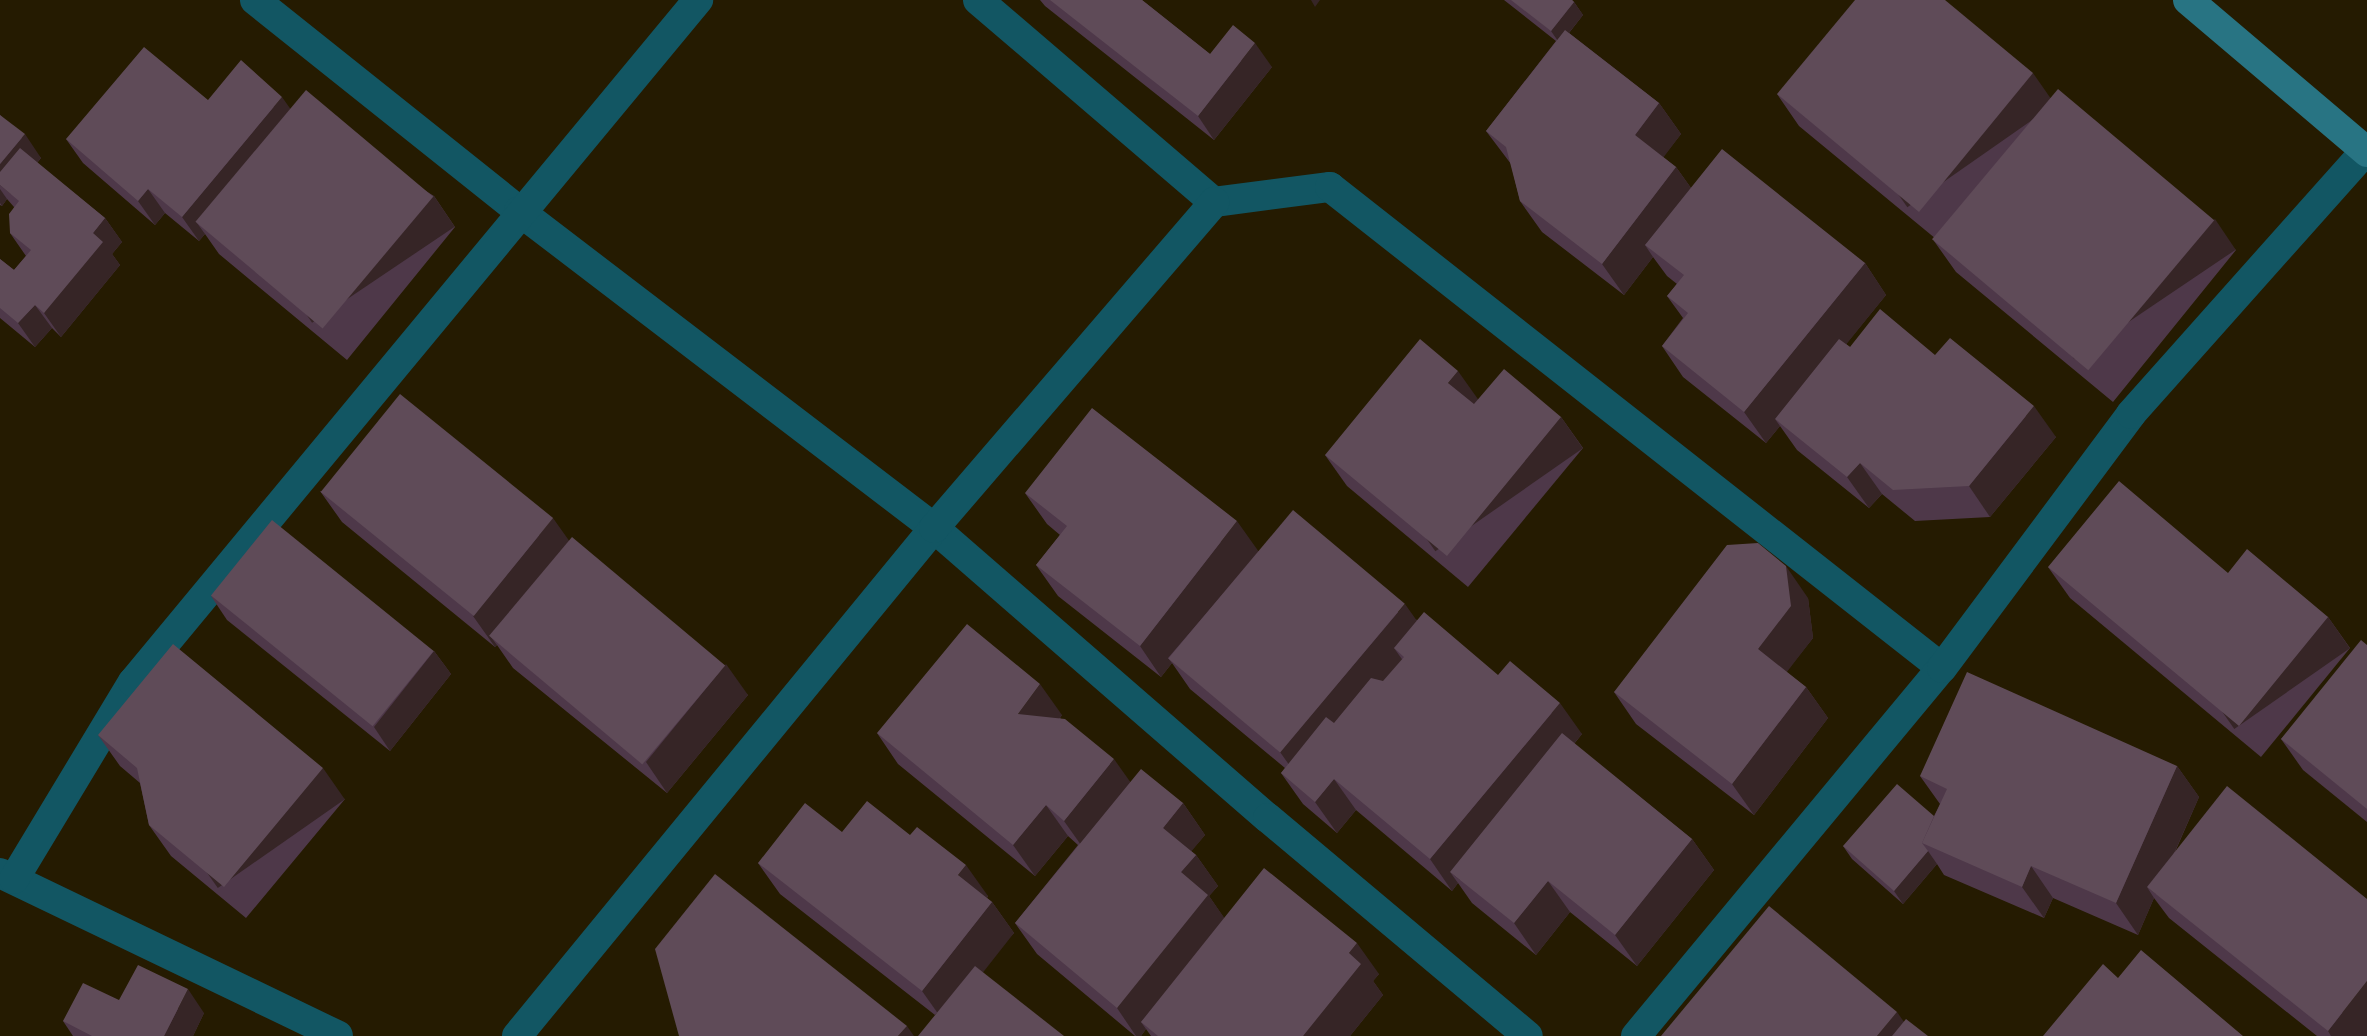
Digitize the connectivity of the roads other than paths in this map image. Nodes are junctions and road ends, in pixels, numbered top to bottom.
1 (254, 0) edge
2 (698, 0) edge
3 (978, 0) edge
4 (2188, 0) edge
5 (2366, 152) edge
6 (1214, 202) junction
7 (520, 210) junction
8 (934, 528) junction
9 (1942, 668) junction
10 (7, 876) edge
11 (338, 1036) edge
12 (517, 1036) edge
13 (1528, 1036) edge
14 (1636, 1036) edge

1 - 7 street
2 - 7 street
3 - 6 street
4 - 5 street
5 - 9 street
6 - 8 street
6 - 9 street
7 - 8 street
7 - 10 street
8 - 12 street
8 - 13 street
9 - 14 street
10 - 11 street

